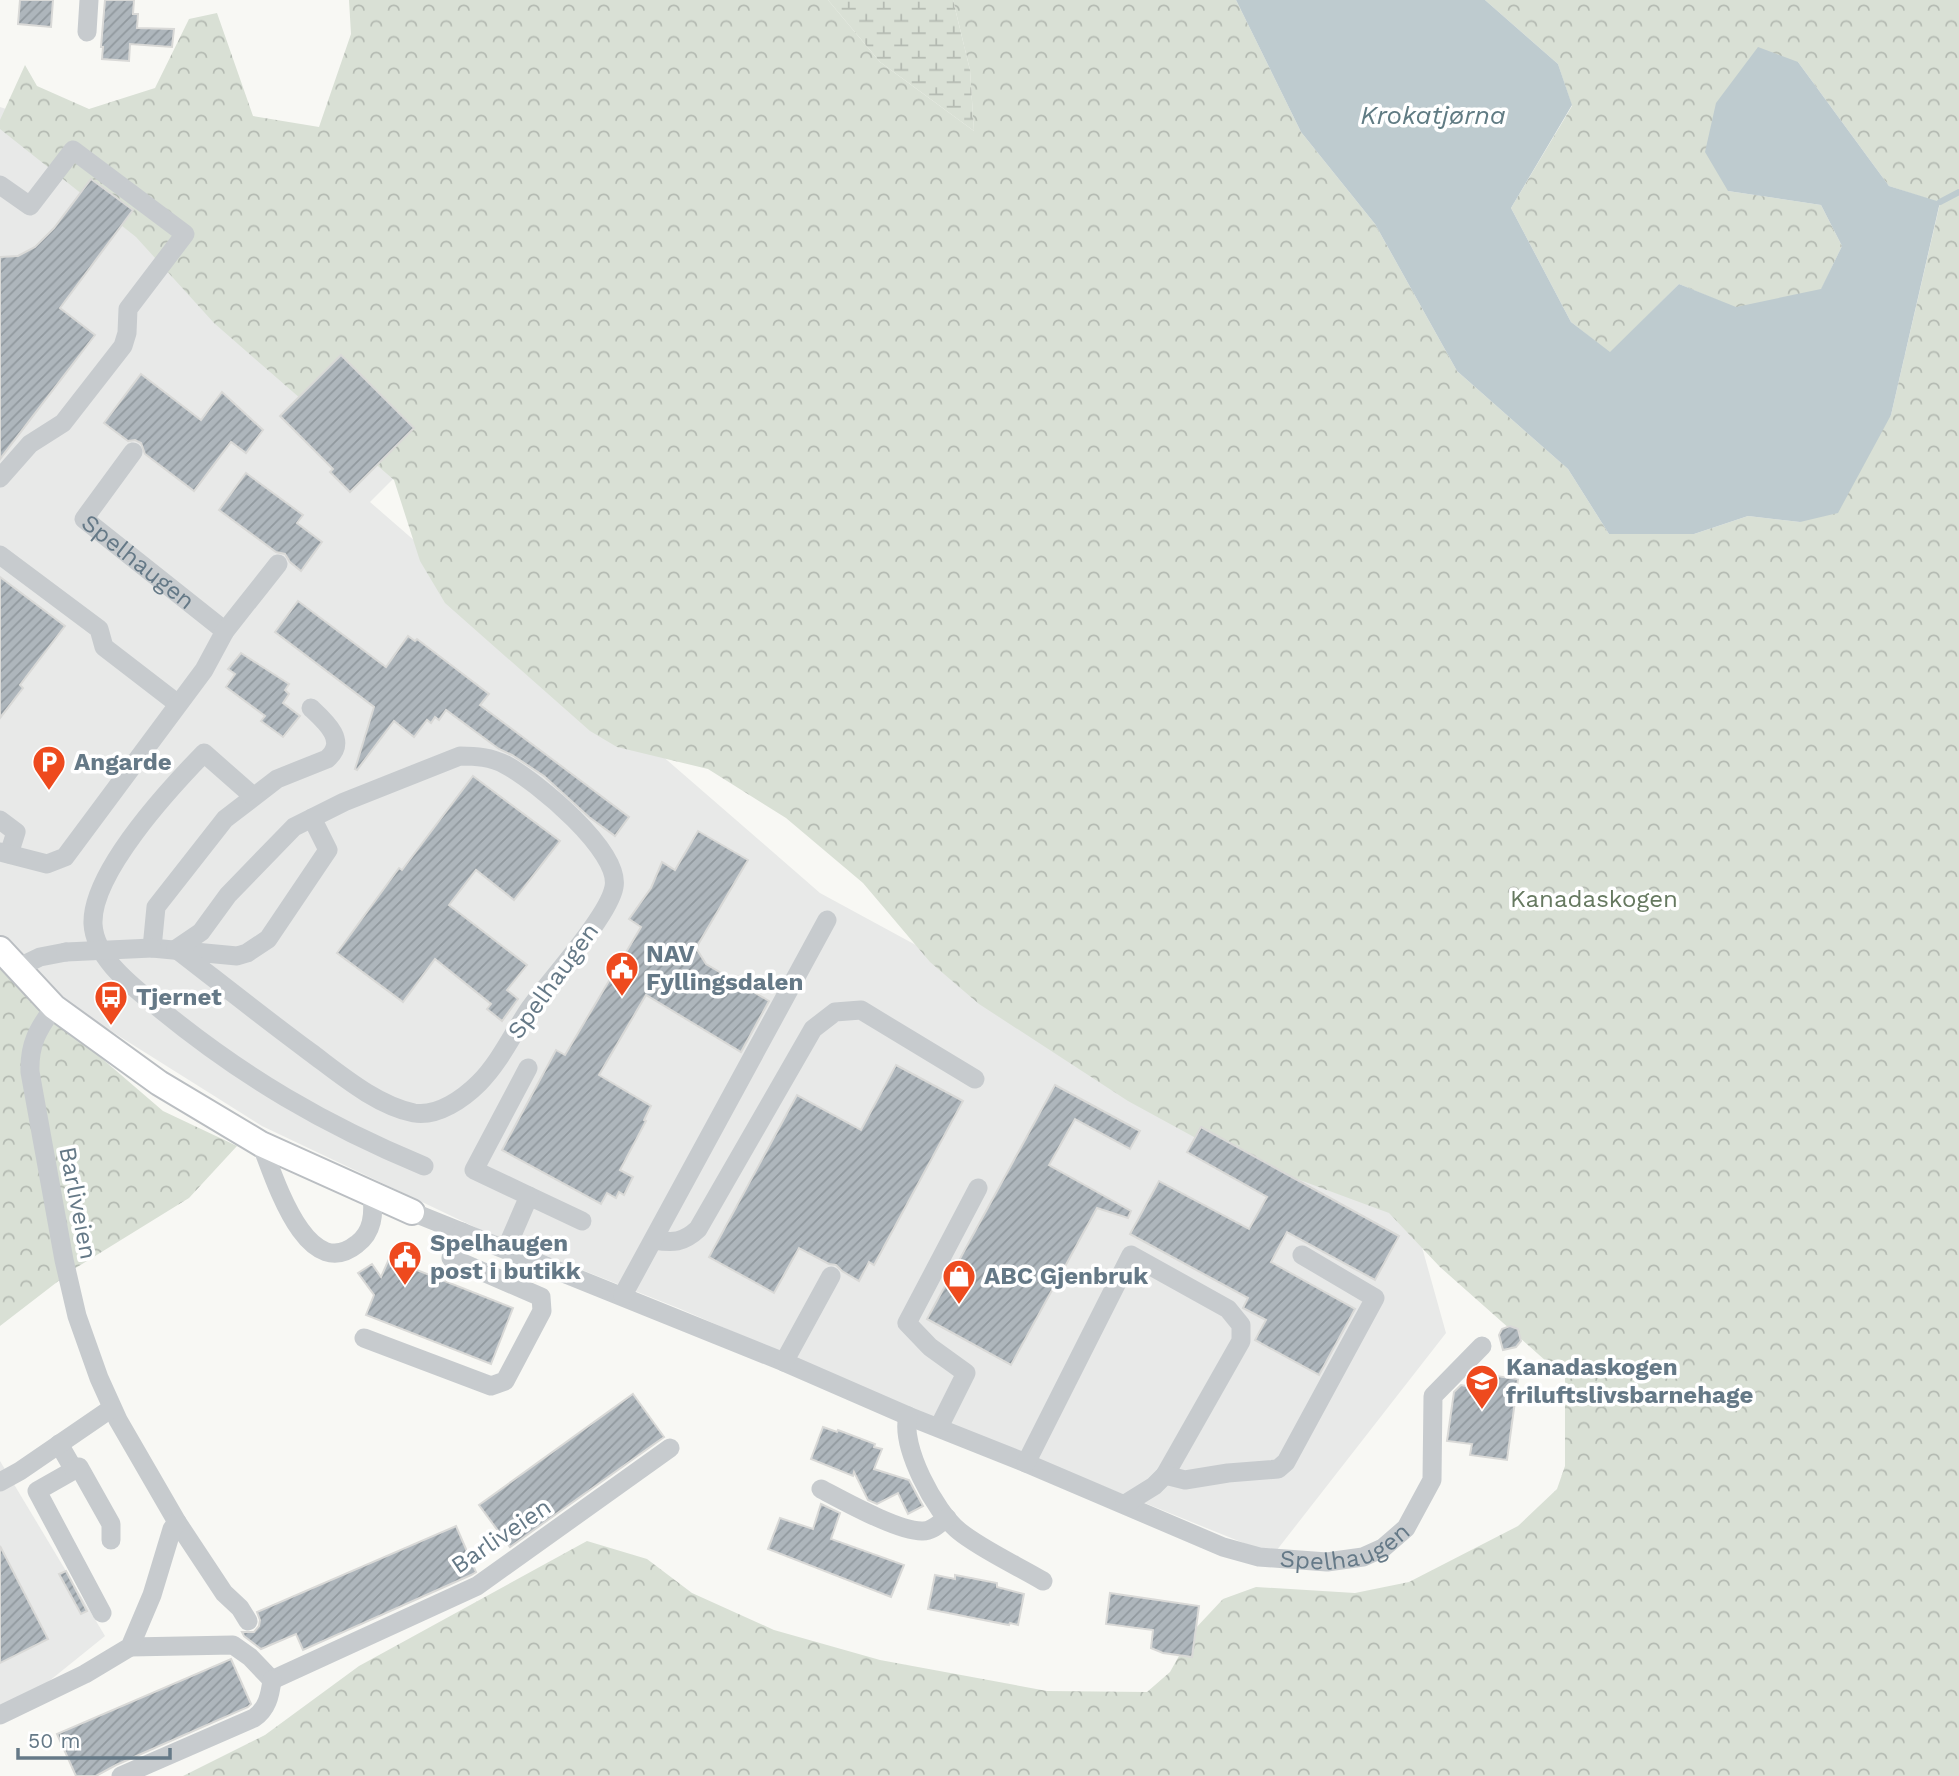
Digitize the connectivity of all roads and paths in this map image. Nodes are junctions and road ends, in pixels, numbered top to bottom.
1 (89, 0) edge
2 (87, 32) dead end
3 (0, 185) edge
4 (133, 452) dead end
5 (0, 478) edge
6 (0, 555) edge
7 (278, 564) dead end
8 (225, 631) junction
9 (178, 704) junction
10 (311, 708) dead end
11 (253, 796) junction
12 (312, 818) junction
13 (0, 820) edge
14 (4, 853) edge
15 (827, 920) dead end
16 (152, 948) junction
17 (176, 948) junction
18 (0, 949) edge
19 (17, 968) junction
20 (54, 1007) junction
21 (528, 1068) dead end
22 (975, 1079) dead end
23 (261, 1144) junction
24 (424, 1166) dead end
25 (978, 1188) dead end
26 (372, 1195) junction
27 (529, 1196) junction
28 (412, 1212) joint
29 (582, 1221) dead end
30 (461, 1232) junction
31 (654, 1240) junction
32 (506, 1249) junction
33 (1302, 1255) dead end
34 (831, 1276) dead end
35 (623, 1295) junction
36 (364, 1338) dead end
37 (1482, 1346) dead end
38 (784, 1362) junction
39 (112, 1408) junction
40 (908, 1416) junction
41 (939, 1427) junction
42 (59, 1444) junction
43 (670, 1448) dead end
44 (1026, 1463) junction
45 (74, 1470) junction
46 (1165, 1475) junction
47 (0, 1482) edge
48 (821, 1489) dead end
49 (1130, 1507) junction
50 (947, 1518) junction
51 (177, 1522) junction
52 (111, 1540) dead end
53 (1043, 1581) dead end
54 (102, 1613) dead end
55 (248, 1621) dead end
56 (130, 1647) junction
57 (272, 1680) junction
58 (0, 1715) edge
59 (121, 1776) edge

1 - 2 street
3 - 5 street
4 - 8 street, Spelhaugen
6 - 9 street
7 - 8 street, Spelhaugen
8 - 9 street, Spelhaugen
9 - 14 street, Spelhaugen
10 - 11 street
11 - 16 street
11 - 24 street
12 - 17 street, Spelhaugen
12 - 17 street
12 - 17 street, Spelhaugen
13 - 14 street
15 - 31 street
16 - 17 street
16 - 19 street, bridge
18 - 19 main road, Spelhaugen
19 - 20 main road, Spelhaugen
20 - 23 main road, Spelhaugen
20 - 39 street, Barliveien
21 - 27 street
22 - 31 street
23 - 26 main road, Spelhaugen
23 - 26 street
25 - 41 street
26 - 28 main road, Spelhaugen
27 - 29 street
27 - 32 street
28 - 30 street, Spelhaugen
30 - 32 street, Spelhaugen
30 - 36 street
31 - 35 street
32 - 35 street, Spelhaugen
33 - 46 street
34 - 38 street
35 - 38 street, Spelhaugen
37 - 49 street, Spelhaugen
38 - 40 street, Spelhaugen
39 - 42 street
39 - 51 street, Barliveien
40 - 41 street, Spelhaugen
40 - 50 street
41 - 44 street, Spelhaugen
42 - 45 street
42 - 47 street
43 - 57 street, Barliveien
44 - 46 street
44 - 49 street, Spelhaugen
45 - 52 street
45 - 54 street
46 - 49 street
48 - 50 street
50 - 53 street
51 - 55 street, Barliveien
51 - 56 street
56 - 57 street
56 - 58 street
57 - 59 street

